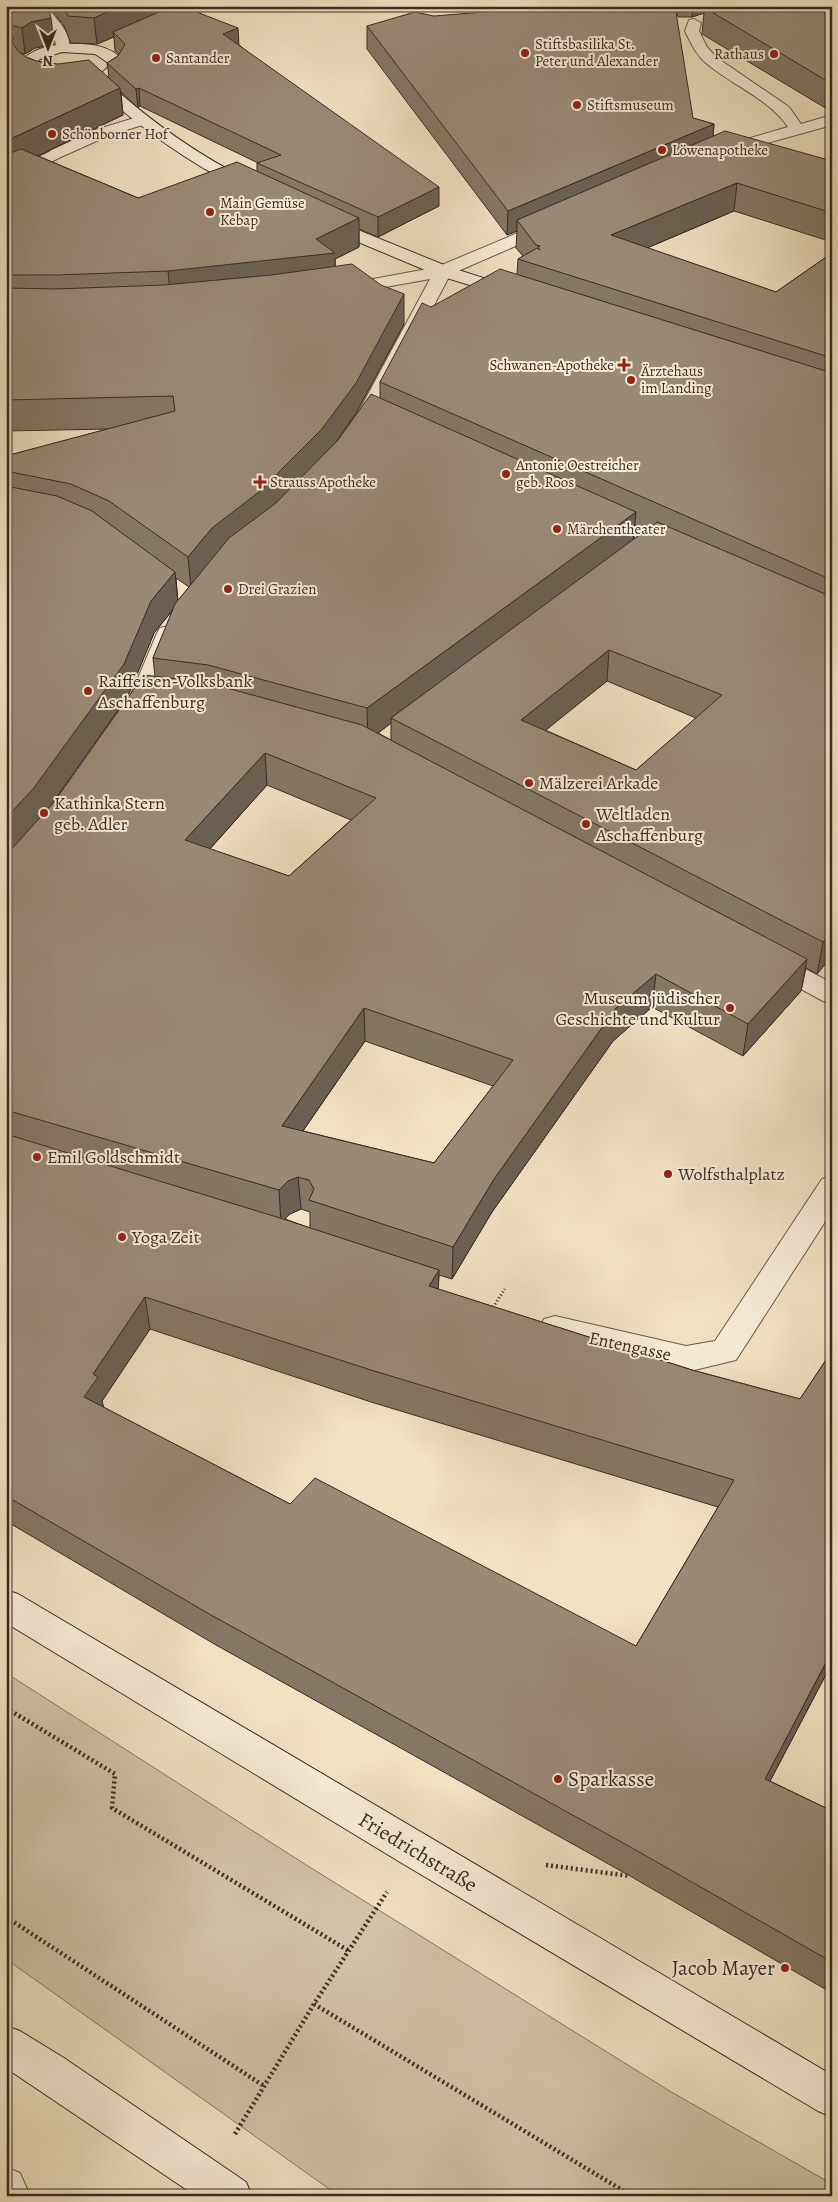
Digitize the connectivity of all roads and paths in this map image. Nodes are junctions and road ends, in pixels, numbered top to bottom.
1 (38, 6) edge
2 (200, 6) edge
3 (382, 6) edge
4 (390, 6) edge
5 (711, 18) dead end
6 (142, 30) edge
7 (114, 44) edge
8 (62, 48) junction
9 (100, 50) junction
10 (96, 80) junction
11 (832, 120) edge
12 (141, 121) junction
13 (798, 130) junction
14 (749, 159) edge
15 (6, 178) edge
16 (258, 191) edge
17 (311, 216) edge
18 (568, 217) edge
19 (443, 271) junction
20 (322, 292) edge
21 (526, 298) edge
22 (346, 444) edge
23 (182, 615) edge
24 (120, 728) edge
25 (750, 952) edge
26 (832, 995) edge
27 (832, 1187) edge
28 (499, 1298) dead end
29 (6, 1605) edge
30 (6, 1708) edge
31 (413, 1849) junction
32 (6, 1917) edge
33 (350, 1951) junction
34 (314, 2004) junction
35 (6, 2045) edge
36 (264, 2086) junction
37 (832, 2097) edge
38 (6, 2187) edge
39 (220, 2187) edge
40 (10, 2196) edge
41 (632, 2196) edge

1 - 8 street
2 - 6 street
3 - 4 path
5 - 13 street
7 - 9 street
8 - 9 street
8 - 10 street
9 - 10 street
10 - 12 street
11 - 13 street
12 - 15 street
12 - 16 street
13 - 14 street
17 - 19 street
18 - 19 street
19 - 20 street
19 - 21 street
19 - 22 street
23 - 24 street
25 - 26 street
27 - 28 street, Entengasse
29 - 31 street, Friedrichstraße
30 - 33 path
31 - 33 path
31 - 37 street, Friedrichstraße
32 - 36 path
33 - 34 path
34 - 36 path
34 - 41 path
35 - 39 street
36 - 39 path
38 - 40 street

